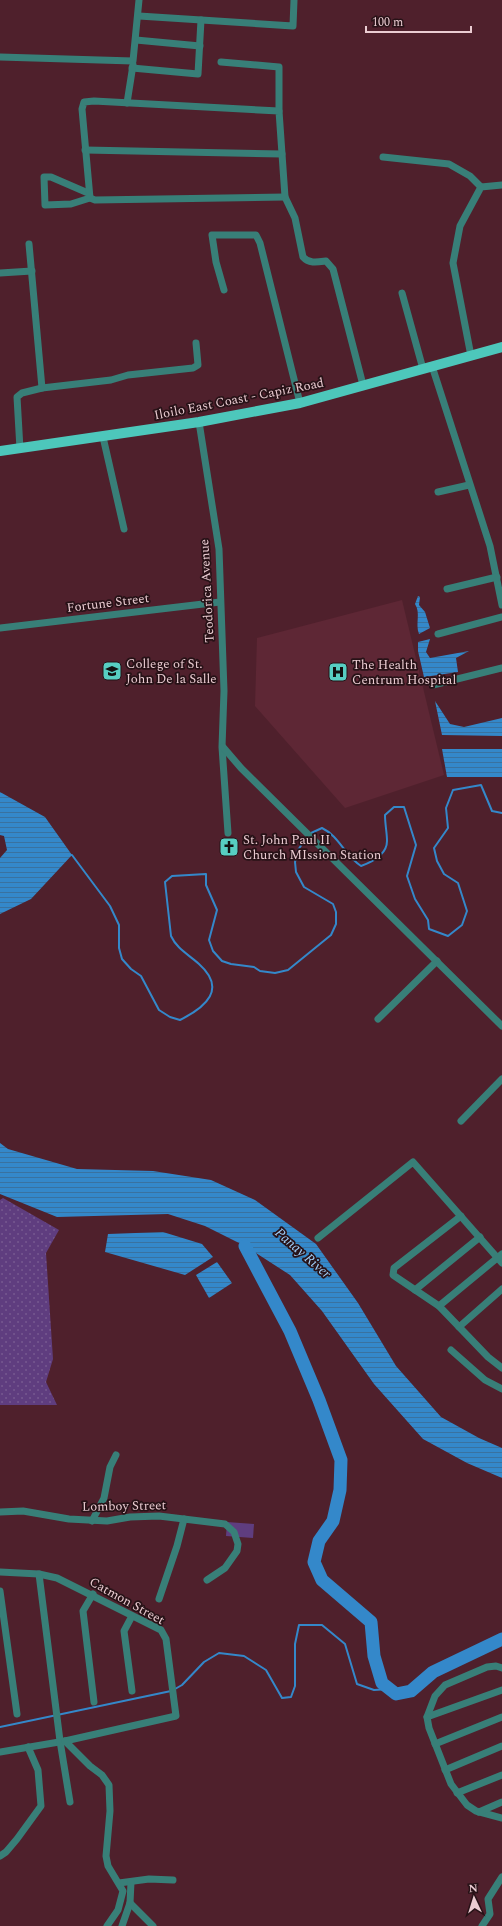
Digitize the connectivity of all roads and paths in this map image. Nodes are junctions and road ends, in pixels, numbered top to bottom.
1 (139, 0) edge
2 (294, 0) edge
3 (138, 16) junction
4 (201, 20) junction
5 (136, 40) junction
6 (200, 46) junction
7 (0, 57) edge
8 (221, 62) dead end
9 (133, 64) junction
10 (127, 103) junction
11 (279, 111) junction
12 (85, 150) junction
13 (282, 154) junction
14 (383, 157) dead end
15 (502, 185) edge
16 (481, 187) junction
17 (89, 195) junction
18 (285, 197) junction
19 (29, 244) dead end
20 (32, 271) junction
21 (0, 273) edge
22 (224, 290) dead end
23 (402, 293) dead end
24 (196, 343) dead end
25 (502, 347) edge
26 (471, 356) junction
27 (427, 368) junction
28 (363, 385) junction
29 (42, 388) junction
30 (300, 403) junction
31 (199, 422) junction
32 (103, 437) junction
33 (20, 449) junction
34 (0, 451) edge
35 (470, 485) junction
36 (438, 492) dead end
37 (124, 529) dead end
38 (496, 577) junction
39 (447, 589) dead end
40 (220, 602) junction
41 (502, 605) edge
42 (502, 617) edge
43 (0, 628) edge
44 (438, 634) dead end
45 (502, 668) edge
46 (433, 685) dead end
47 (222, 747) junction
48 (228, 833) dead end
49 (437, 961) junction
50 (378, 1019) dead end
51 (502, 1026) edge
52 (502, 1079) edge
53 (461, 1121) dead end
54 (460, 1216) junction
55 (480, 1237) junction
56 (318, 1238) dead end
57 (501, 1258) edge
58 (502, 1289) edge
59 (414, 1290) junction
60 (438, 1306) junction
61 (459, 1327) junction
62 (451, 1350) dead end
63 (502, 1368) edge
64 (502, 1389) edge
65 (116, 1455) dead end
66 (0, 1512) edge
67 (184, 1519) junction
68 (92, 1520) junction
69 (0, 1572) edge
70 (39, 1574) junction
71 (207, 1580) dead end
72 (0, 1591) edge
73 (93, 1594) junction
74 (159, 1599) dead end
75 (132, 1616) junction
76 (502, 1668) edge
77 (502, 1690) edge
78 (132, 1691) dead end
79 (94, 1702) dead end
80 (17, 1714) dead end
81 (427, 1717) junction
82 (502, 1718) edge
83 (63, 1741) junction
84 (435, 1744) junction
85 (502, 1746) edge
86 (28, 1747) junction
87 (0, 1752) edge
88 (445, 1770) junction
89 (502, 1775) edge
90 (458, 1793) junction
91 (70, 1802) dead end
92 (502, 1802) edge
93 (479, 1812) junction
94 (502, 1818) edge
95 (0, 1856) edge
96 (502, 1877) edge
97 (173, 1880) dead end
98 (131, 1882) junction
99 (119, 1883) junction
100 (130, 1903) junction
101 (107, 1926) edge
102 (122, 1926) edge
103 (153, 1926) edge
104 (482, 1926) edge

1 - 3 street
2 - 4 street
3 - 4 street
3 - 5 street
4 - 6 street
5 - 6 street
5 - 9 street
6 - 9 street
7 - 9 street
8 - 11 street
9 - 10 street
10 - 11 street
10 - 12 street
11 - 13 street
12 - 13 street
12 - 17 street
13 - 18 street
14 - 16 street
15 - 16 street
16 - 26 street
17 - 17 street
17 - 18 street
18 - 28 street
19 - 20 street
20 - 21 street
20 - 29 street
22 - 30 street
23 - 27 street
24 - 29 street
25 - 26 main road, Iloilo East Coast - Capiz Road
26 - 27 main road, Iloilo East Coast - Capiz Road
27 - 28 main road, Iloilo East Coast - Capiz Road
27 - 35 street
28 - 30 main road, Iloilo East Coast - Capiz Road
29 - 33 street
30 - 31 main road, Iloilo East Coast - Capiz Road
31 - 32 main road, Iloilo East Coast - Capiz Road
31 - 40 street, Teodorica Avenue
32 - 33 main road, Iloilo East Coast - Capiz Road
32 - 37 street
33 - 34 main road, Iloilo East Coast - Capiz Road
35 - 36 street
35 - 38 street
38 - 39 street
38 - 41 street
40 - 43 street, Fortune Street
40 - 47 street, Teodorica Avenue
42 - 44 street
45 - 46 street
47 - 48 street, Teodorica Avenue
47 - 49 street
49 - 50 street
49 - 51 street
52 - 53 street
54 - 55 street
54 - 56 street
54 - 59 street
55 - 57 street
55 - 59 street
57 - 60 street
58 - 61 street
59 - 60 street
60 - 61 street
61 - 63 street
62 - 64 street
65 - 68 street
66 - 68 street, Lomboy Street
67 - 68 street, Lomboy Street
67 - 71 street, Lomboy Street
67 - 74 street
69 - 70 street, Catmon Street
70 - 73 street, Catmon Street
70 - 83 street
72 - 80 street
73 - 75 street, Catmon Street
73 - 79 street
75 - 78 street
75 - 83 street, Catmon Street
76 - 81 street
77 - 81 street
81 - 84 street
82 - 84 street
83 - 86 street
83 - 91 street
83 - 99 street
84 - 88 street
85 - 88 street
86 - 87 street
86 - 95 street
88 - 90 street
89 - 90 street
90 - 93 street
92 - 93 street
93 - 94 street
96 - 104 street
97 - 98 street
98 - 99 street
98 - 100 street
99 - 101 street
100 - 102 street
100 - 103 street

